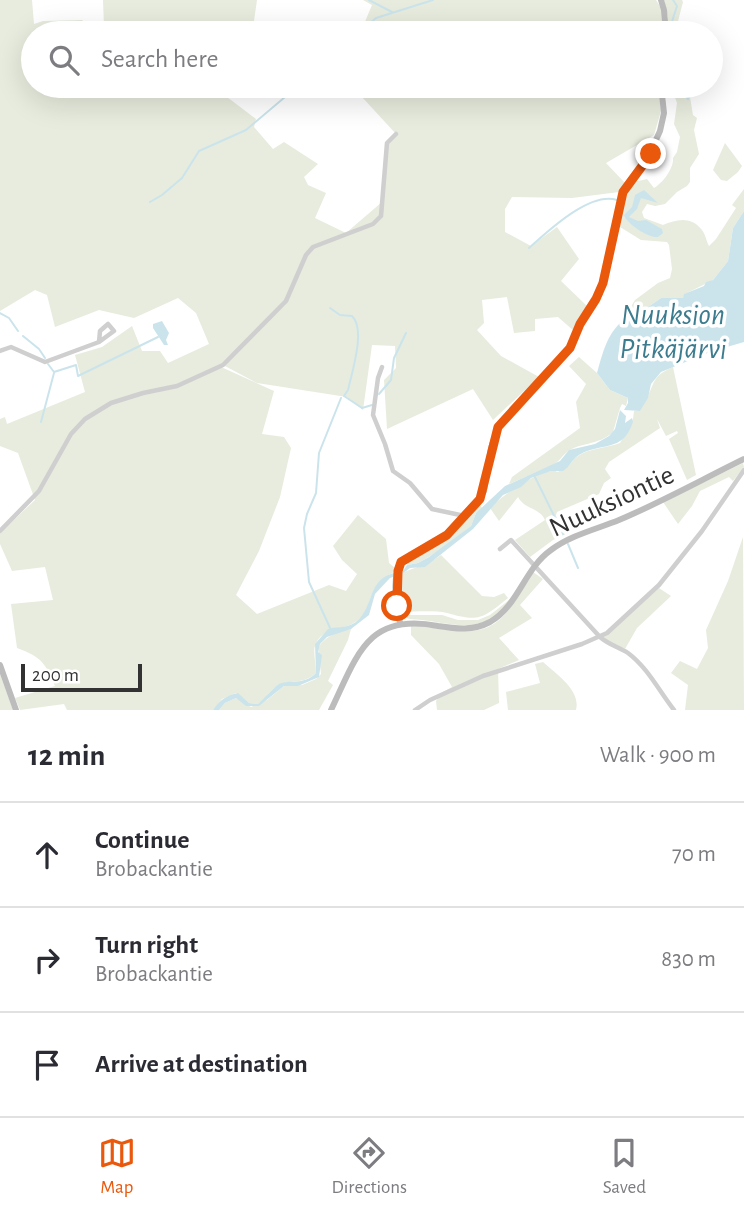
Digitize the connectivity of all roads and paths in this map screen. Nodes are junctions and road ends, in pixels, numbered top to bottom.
1 (661, 0) edge
2 (665, 21) edge
3 (663, 98) edge
4 (396, 134) dead end
5 (99, 342) dead end
6 (0, 351) edge
7 (382, 367) dead end
8 (744, 459) edge
9 (744, 470) edge
10 (466, 516) junction
11 (0, 531) edge
12 (500, 549) dead end
13 (534, 566) junction
14 (400, 623) junction
15 (600, 637) junction
16 (0, 665) edge
17 (16, 710) edge
18 (331, 710) edge
19 (415, 710) edge
20 (674, 710) edge

1 - 2 street
3 - 10 street
4 - 11 street
5 - 6 street
7 - 10 street
8 - 13 street, Nuuksiontie
9 - 15 street
10 - 14 street
12 - 13 street
13 - 14 street, Nuuksiontie
13 - 15 street
14 - 18 street
15 - 19 street
15 - 20 street
16 - 17 street

